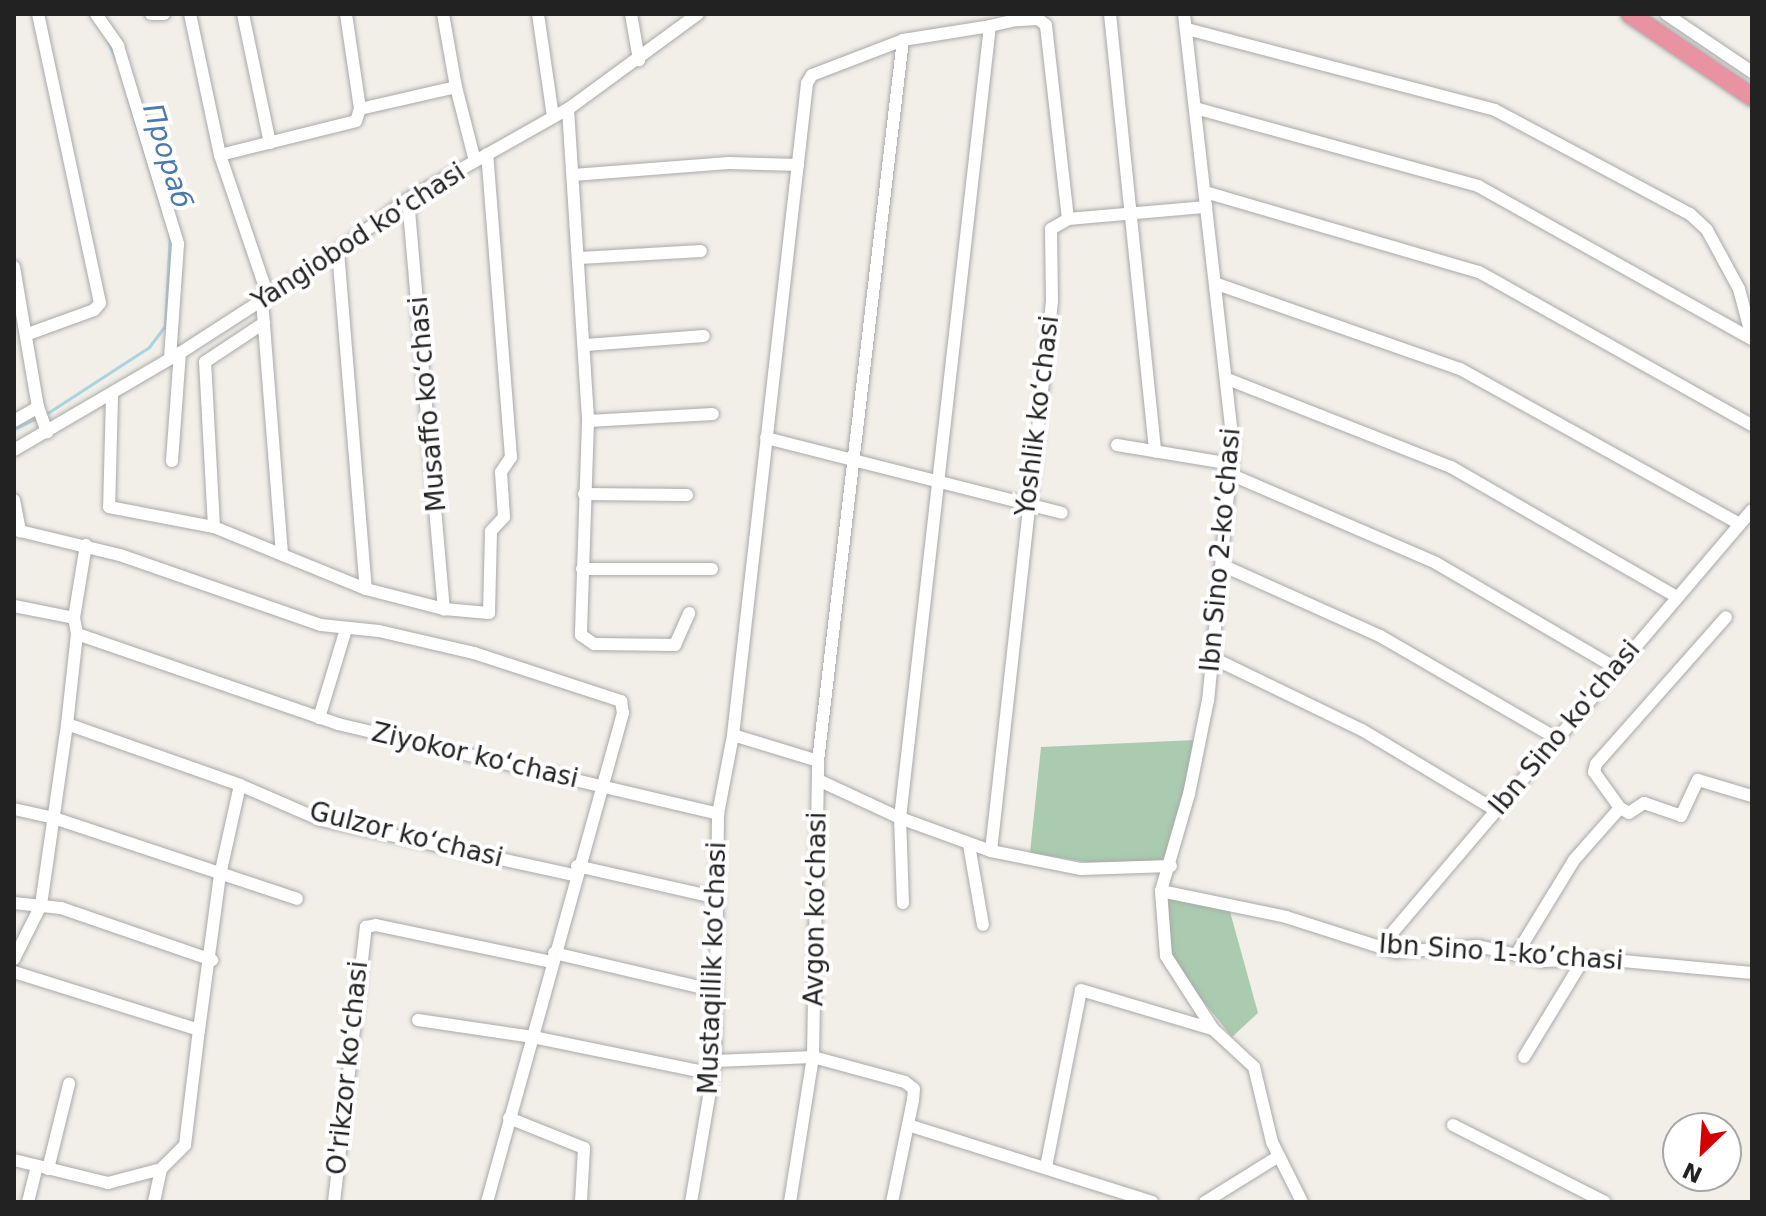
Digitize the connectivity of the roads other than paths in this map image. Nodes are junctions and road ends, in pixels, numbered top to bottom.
1 (38, 14) edge
2 (96, 14) edge
3 (151, 14) edge
4 (164, 14) edge
5 (190, 14) edge
6 (243, 14) edge
7 (346, 14) edge
8 (443, 14) edge
9 (538, 14) edge
10 (631, 14) edge
11 (698, 14) edge
12 (1110, 14) edge
13 (1184, 14) edge
14 (1630, 14) edge
15 (1648, 14) edge
16 (1666, 14) edge
17 (1016, 17) edge
18 (990, 26) junction
19 (1187, 29) junction
20 (903, 40) junction
21 (639, 60) junction
22 (1752, 72) edge
23 (1752, 85) edge
24 (456, 87) junction
25 (1752, 97) edge
26 (1195, 108) junction
27 (360, 109) junction
28 (568, 109) junction
29 (553, 117) junction
30 (270, 143) junction
31 (487, 154) junction
32 (220, 155) junction
33 (475, 161) junction
34 (798, 165) junction
35 (573, 175) junction
36 (1205, 192) junction
37 (408, 199) junction
38 (1206, 207) junction
39 (1130, 213) junction
40 (1068, 219) junction
41 (338, 251) junction
42 (701, 251) dead end
43 (580, 258) junction
44 (14, 267) edge
45 (1217, 284) junction
46 (265, 298) junction
47 (264, 323) junction
48 (28, 334) junction
49 (704, 336) dead end
50 (1752, 338) edge
51 (192, 344) junction
52 (586, 345) junction
53 (175, 356) junction
54 (203, 368) junction
55 (1230, 380) junction
56 (112, 396) junction
57 (38, 407) junction
58 (713, 414) dead end
59 (14, 421) edge
60 (588, 421) junction
61 (1752, 425) edge
62 (47, 432) junction
63 (766, 438) junction
64 (1117, 445) dead end
65 (14, 450) edge
66 (1155, 452) junction
67 (855, 457) junction
68 (172, 461) dead end
69 (1232, 470) junction
70 (942, 479) junction
71 (584, 494) junction
72 (687, 495) dead end
73 (14, 500) edge
74 (1029, 504) junction
75 (1752, 510) edge
76 (1062, 513) dead end
77 (1740, 524) junction
78 (214, 527) junction
79 (86, 545) junction
80 (282, 554) junction
81 (1224, 566) junction
82 (582, 569) junction
83 (712, 569) dead end
84 (366, 589) junction
85 (1677, 597) junction
86 (14, 606) edge
87 (444, 609) junction
88 (689, 613) dead end
89 (1726, 617) dead end
90 (74, 618) junction
91 (346, 629) junction
92 (77, 634) junction
93 (1213, 658) junction
94 (1616, 668) junction
95 (319, 718) junction
96 (67, 724) junction
97 (733, 735) junction
98 (1556, 738) junction
99 (818, 761) junction
100 (818, 780) junction
101 (240, 785) junction
102 (600, 785) junction
103 (1752, 796) edge
104 (1620, 808) junction
105 (14, 809) edge
106 (1495, 810) junction
107 (718, 814) junction
108 (54, 818) junction
109 (900, 818) junction
110 (969, 845) junction
111 (991, 851) junction
112 (1171, 866) junction
113 (576, 870) junction
114 (220, 875) junction
115 (1161, 891) junction
116 (718, 898) junction
117 (297, 899) dead end
118 (14, 903) edge
119 (903, 903) dead end
120 (41, 905) junction
121 (983, 925) dead end
122 (1385, 949) junction
123 (1516, 955) junction
124 (553, 957) junction
125 (14, 959) edge
126 (212, 960) junction
127 (1583, 960) junction
128 (14, 972) edge
129 (1752, 973) edge
130 (716, 991) junction
131 (418, 1020) dead end
132 (1213, 1029) junction
133 (199, 1030) junction
134 (533, 1037) junction
135 (813, 1057) junction
136 (1524, 1057) dead end
137 (714, 1068) junction
138 (69, 1084) dead end
139 (509, 1118) junction
140 (908, 1125) junction
141 (1453, 1125) dead end
142 (1279, 1156) junction
143 (14, 1160) edge
144 (1046, 1167) junction
145 (42, 1168) junction
146 (161, 1169) junction
147 (28, 1202) edge
148 (154, 1202) edge
149 (334, 1202) edge
150 (487, 1202) edge
151 (581, 1202) edge
152 (691, 1202) edge
153 (790, 1202) edge
154 (892, 1202) edge
155 (1152, 1202) edge
156 (1205, 1202) edge
157 (1302, 1202) edge
158 (1605, 1202) edge

1 - 48 street
2 - 53 street
3 - 4 street
5 - 32 street
6 - 30 street
7 - 27 street
8 - 24 street
9 - 29 street
10 - 21 street
11 - 21 street, Yangiobod koʻchasi
12 - 39 street
13 - 19 street, Ibn Sino 2-koʼchasi
14 - 25 highway
15 - 23 highway
16 - 22 street
17 - 18 street
17 - 40 street
18 - 20 street
18 - 70 street
19 - 26 street, Ibn Sino 2-koʼchasi
19 - 50 street
20 - 34 street
20 - 67 street
21 - 28 street, Yangiobod koʻchasi
24 - 27 street
24 - 33 street
26 - 36 street, Ibn Sino 2-koʼchasi
26 - 50 street
27 - 30 street
28 - 29 street, Yangiobod koʻchasi
28 - 35 street
29 - 31 street, Yangiobod koʻchasi
30 - 32 street
31 - 33 street, Yangiobod koʻchasi
31 - 87 street
32 - 46 street
33 - 37 street, Yangiobod koʻchasi
34 - 35 street
34 - 63 street
35 - 43 street
36 - 38 street, Ibn Sino 2-koʼchasi
36 - 61 street
37 - 41 street, Yangiobod koʻchasi
37 - 87 street, Musaffo koʻchasi
38 - 39 street
38 - 45 street, Ibn Sino 2-koʼchasi
39 - 40 street
39 - 66 street
40 - 74 street, Yoshlik koʻchasi
41 - 46 street, Yangiobod koʻchasi
41 - 84 street
42 - 43 street
43 - 52 street
44 - 48 street
45 - 55 street, Ibn Sino 2-koʼchasi
45 - 77 street
46 - 47 street
46 - 51 street, Yangiobod koʻchasi
47 - 54 street
47 - 80 street
48 - 57 street
49 - 52 street
51 - 53 street, Yangiobod koʻchasi
51 - 54 street
52 - 60 street
53 - 56 street, Yangiobod koʻchasi
53 - 68 street
54 - 78 street
55 - 69 street, Ibn Sino 2-koʼchasi
55 - 85 street
56 - 62 street, Yangiobod koʻchasi
56 - 78 street
57 - 59 street
57 - 62 street
58 - 60 street
60 - 71 street
62 - 65 street, Yangiobod koʻchasi
63 - 67 street
63 - 97 street
64 - 66 street
66 - 69 street
67 - 70 street
67 - 99 street
69 - 81 street, Ibn Sino 2-koʼchasi
69 - 94 street
70 - 74 street
70 - 109 street
71 - 72 street
71 - 82 street
73 - 79 street
74 - 76 street
74 - 111 street, Yoshlik koʻchasi
75 - 77 street, Ibn Sino ko'chasi
77 - 85 street, Ibn Sino ko'chasi
78 - 80 street
79 - 90 street
79 - 91 street
80 - 84 street
81 - 93 street, Ibn Sino 2-koʼchasi
81 - 98 street
82 - 83 street
82 - 88 street
84 - 87 street
85 - 94 street, Ibn Sino ko'chasi
86 - 90 street
89 - 104 street
90 - 92 street
91 - 95 street
91 - 102 street
92 - 95 street, Ziyokor koʻchasi
92 - 96 street
93 - 106 street
93 - 112 street, Ibn Sino 2-koʼchasi
94 - 98 street, Ibn Sino ko'chasi
95 - 102 street, Ziyokor koʻchasi
96 - 101 street, Gulzor koʻchasi
96 - 108 street
97 - 99 street
97 - 107 street, Mustaqillik koʻchasi
98 - 106 street, Ibn Sino ko'chasi
99 - 100 street, Avgon koʻchasi
100 - 109 street
100 - 135 street, Avgon koʻchasi
101 - 113 street, Gulzor koʻchasi
101 - 114 street
102 - 107 street
102 - 113 street, Ziyokor koʻchasi
103 - 104 street
104 - 123 street
105 - 108 street
106 - 122 street, Ibn Sino ko'chasi
107 - 116 street, Mustaqillik koʻchasi
108 - 114 street
108 - 120 street
109 - 110 street
109 - 119 street
110 - 111 street
110 - 121 street
111 - 112 street
112 - 115 street, Ibn Sino 2-koʼchasi
113 - 116 street, Gulzor koʻchasi
113 - 124 street, Ziyokor koʻchasi
114 - 117 street
114 - 126 street
115 - 122 street, Ibn Sino 1-koʼchasi
115 - 132 street
116 - 130 street, Mustaqillik koʻchasi
118 - 120 street
120 - 125 street
120 - 126 street
122 - 123 street, Ibn Sino 1-koʼchasi
123 - 127 street, Ibn Sino 1-koʼchasi
124 - 130 street
124 - 134 street, Ziyokor koʻchasi
124 - 149 street, O'rikzor koʻchasi
126 - 133 street
127 - 129 street, Ibn Sino 1-koʼchasi
127 - 136 street
128 - 133 street
130 - 137 street, Mustaqillik koʻchasi
131 - 134 street
132 - 142 street
132 - 144 street
133 - 146 street
134 - 137 street
134 - 139 street, Ziyokor koʻchasi
135 - 137 street
135 - 140 street
135 - 153 street, Avgon koʻchasi
137 - 152 street, Mustaqillik koʻchasi
138 - 145 street
139 - 150 street, Ziyokor koʻchasi
139 - 151 street
140 - 144 street
140 - 154 street
141 - 158 street
142 - 156 street
142 - 157 street
143 - 145 street
144 - 155 street
145 - 146 street
145 - 147 street
146 - 148 street

